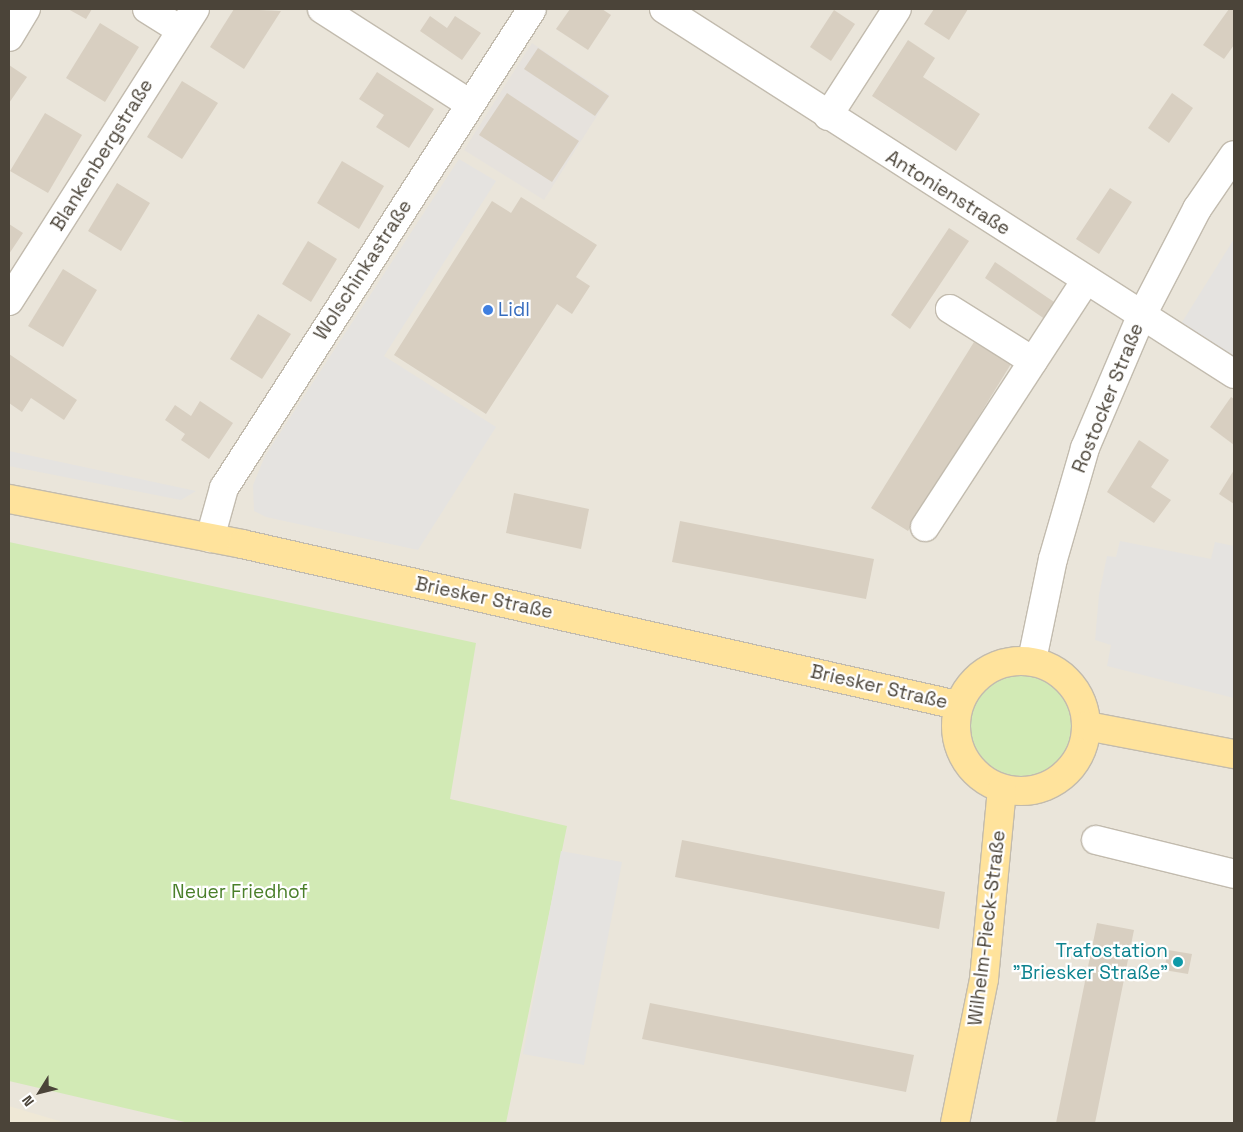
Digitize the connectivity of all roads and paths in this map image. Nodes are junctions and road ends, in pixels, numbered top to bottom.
1 (26, 9) edge
2 (147, 9) edge
3 (322, 9) edge
4 (532, 9) edge
5 (664, 9) edge
6 (897, 9) edge
7 (188, 19) edge
8 (9, 37) edge
9 (470, 104) junction
10 (828, 116) junction
11 (1234, 155) edge
12 (1086, 280) junction
13 (9, 301) edge
14 (950, 308) dead end
15 (1141, 317) junction
16 (1033, 361) junction
17 (1234, 374) edge
18 (9, 499) edge
19 (925, 527) dead end
20 (210, 538) junction
21 (1032, 660) junction
22 (957, 705) junction
23 (1087, 726) junction
24 (1234, 754) edge
25 (1002, 790) junction
26 (1096, 840) dead end
27 (1234, 874) edge
28 (956, 1123) edge

1 - 8 street
2 - 7 street
3 - 9 street
4 - 9 street, Wolschinkastraße
5 - 10 street, Antonienstraße
6 - 10 street
7 - 13 street, Blankenbergstraße
9 - 20 street, Wolschinkastraße
10 - 12 street, Antonienstraße
11 - 15 street, Rostocker Straße
12 - 15 street, Antonienstraße
12 - 16 street
14 - 16 street
15 - 17 street, Antonienstraße
15 - 21 street, Rostocker Straße
16 - 19 street
18 - 20 main road, Briesker Straße
20 - 22 main road, Briesker Straße
21 - 22 main road, Briesker Straße
21 - 23 main road, Briesker Straße
22 - 25 main road, Briesker Straße
23 - 24 main road
23 - 25 main road, Briesker Straße
25 - 28 main road, Wilhelm-Pieck-Straße
26 - 27 street

